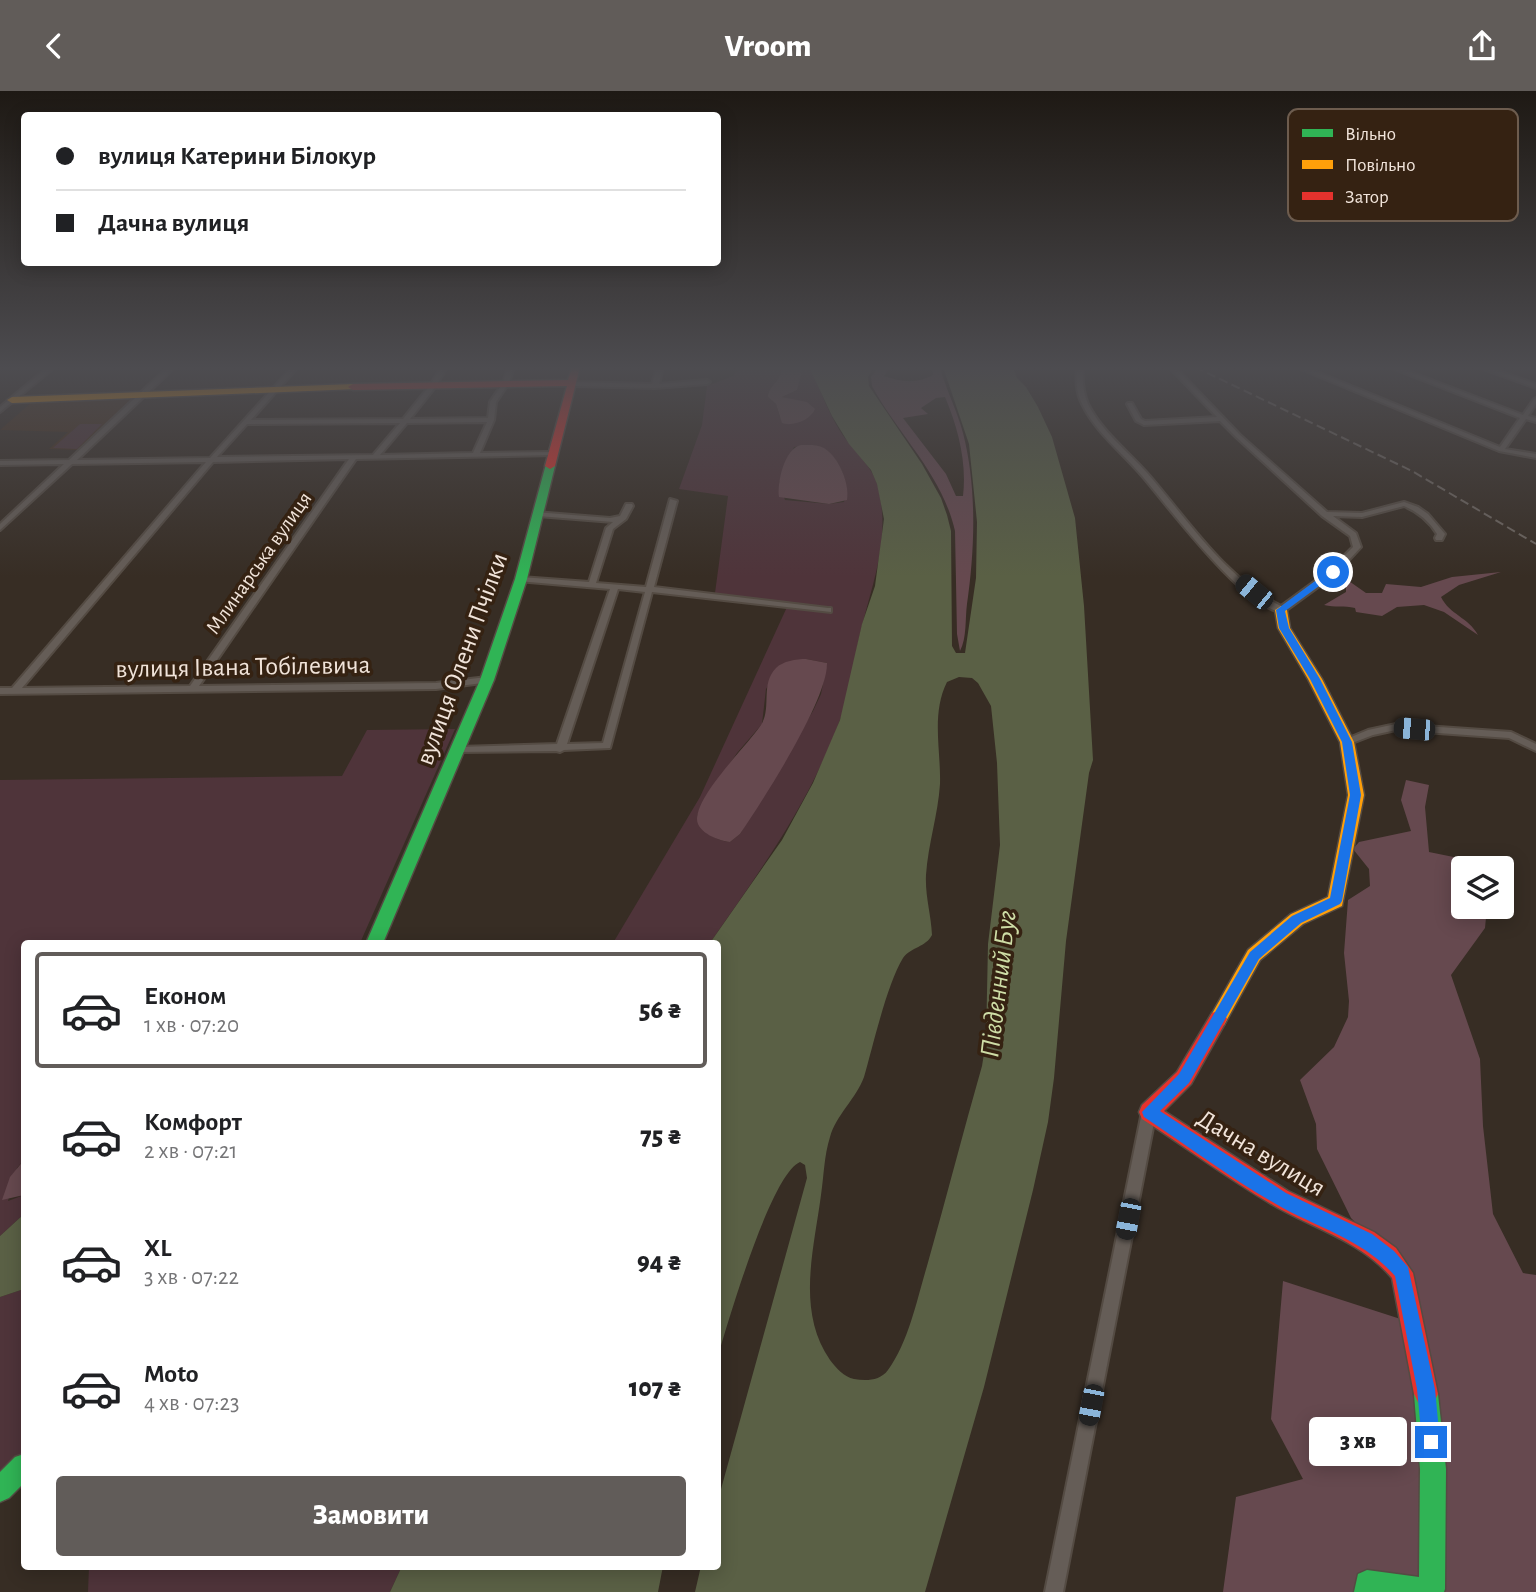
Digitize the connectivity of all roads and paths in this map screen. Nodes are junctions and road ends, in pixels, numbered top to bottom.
1 (98, 437) edge
2 (231, 437) edge
3 (391, 437) edge
4 (484, 437) edge
5 (557, 437) edge
6 (1110, 437) edge
7 (1242, 437) edge
8 (1469, 437) edge
9 (1510, 437) edge
10 (1501, 450) junction
11 (552, 454) junction
12 (476, 455) junction
13 (1536, 456) edge
14 (354, 457) junction
15 (375, 457) junction
16 (464, 458) dead end
17 (211, 460) junction
18 (73, 461) junction
19 (0, 463) edge
20 (673, 501) dead end
21 (629, 506) dead end
22 (538, 514) junction
23 (1325, 514) junction
24 (623, 517) junction
25 (0, 528) edge
26 (1439, 538) dead end
27 (521, 579) junction
28 (592, 584) junction
29 (615, 587) junction
30 (651, 590) junction
31 (828, 610) dead end
32 (1281, 610) junction
33 (487, 680) junction
34 (192, 689) junction
35 (0, 691) edge
36 (14, 691) junction
37 (1347, 742) junction
38 (1536, 748) edge
39 (560, 749) junction
40 (458, 750) junction
41 (375, 940) edge
42 (1149, 1112) junction
43 (21, 1469) edge
44 (0, 1489) edge
45 (1054, 1592) edge
46 (1367, 1592) edge

1 - 18 street
2 - 17 street
3 - 15 street
4 - 12 street
5 - 11 street, вулиця Олени Пчілки
6 - 32 street
7 - 23 street
8 - 10 street
9 - 10 street
10 - 13 street
11 - 12 street
11 - 22 street, вулиця Олени Пчілки
12 - 15 street
12 - 16 street
14 - 15 street
14 - 17 street
14 - 34 street, Млинарська вулиця
17 - 18 street
17 - 36 street
18 - 19 street
18 - 25 street
20 - 30 street
21 - 24 street
22 - 24 street
22 - 27 street, вулиця Олени Пчілки
23 - 26 street
23 - 32 street
24 - 28 street
27 - 28 street
27 - 33 street, вулиця Олени Пчілки
28 - 29 street
29 - 30 street
29 - 39 street
30 - 31 street
30 - 39 street
32 - 37 street, Дачна вулиця
33 - 34 street, вулиця Івана Тобілевича
33 - 40 street, вулиця Олени Пчілки
34 - 36 street, вулиця Івана Тобілевича
35 - 36 street, вулиця Івана Тобілевича
37 - 38 street
37 - 42 street, Дачна вулиця
39 - 40 street
40 - 41 street, вулиця Олени Пчілки
42 - 45 street
42 - 46 street, Дачна вулиця
43 - 44 street

